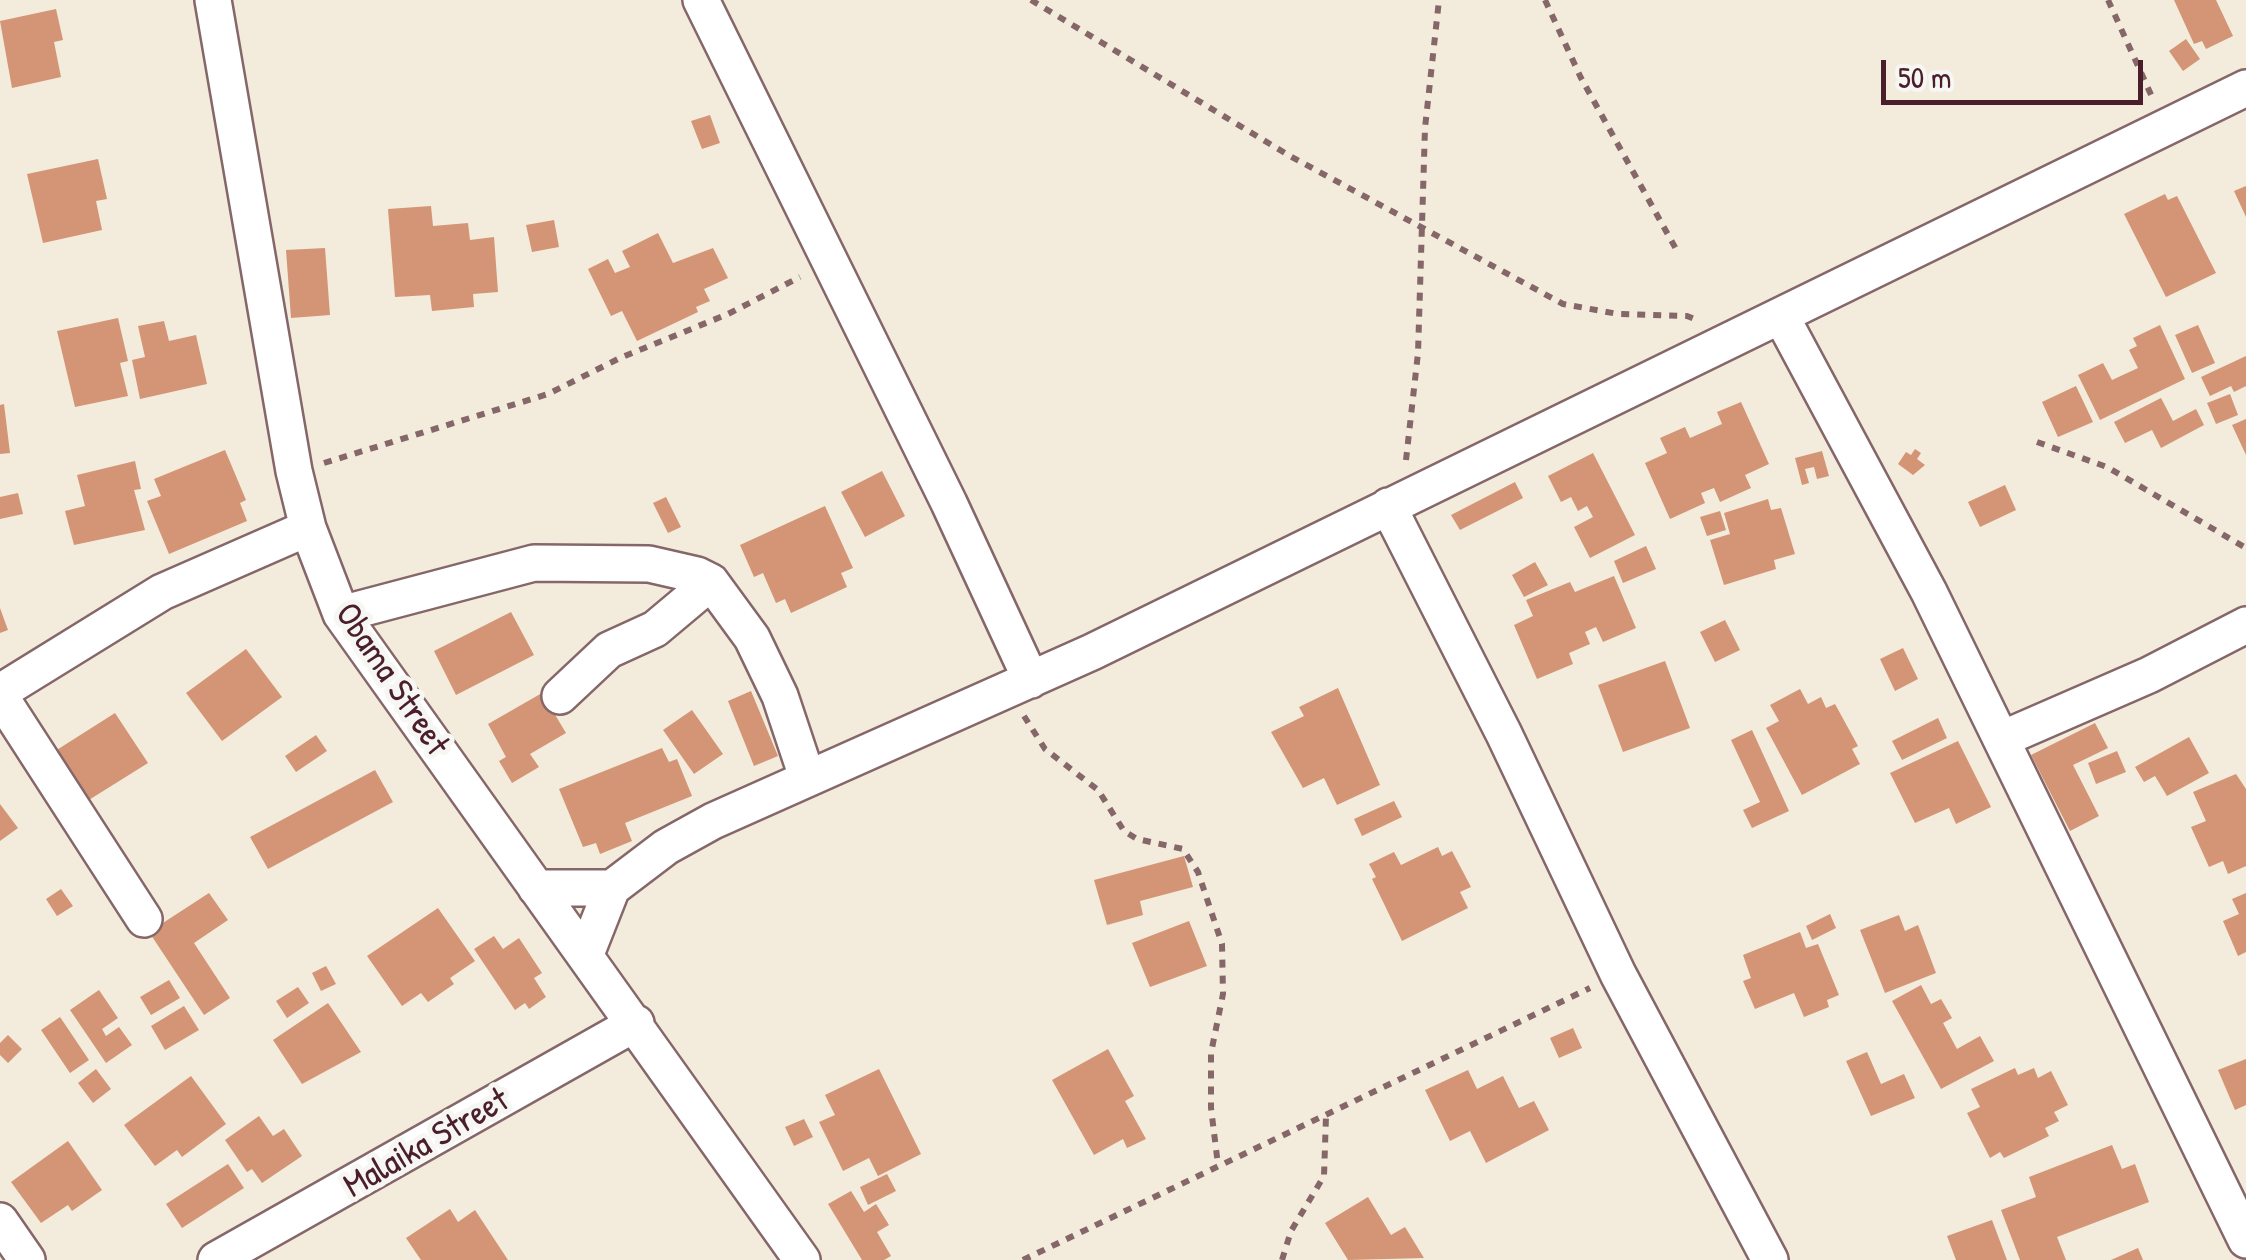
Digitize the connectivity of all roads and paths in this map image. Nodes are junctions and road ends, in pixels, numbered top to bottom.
1 (213, 0) edge
2 (700, 0) edge
3 (1031, 0) edge
4 (1438, 0) edge
5 (1545, 0) edge
6 (2108, 0) edge
7 (2246, 88) edge
8 (2166, 128) junction
9 (1425, 233) junction
10 (1676, 249) dead end
11 (829, 261) junction
12 (1782, 318) junction
13 (1706, 325) dead end
14 (2038, 442) dead end
15 (294, 471) junction
16 (1394, 503) junction
17 (308, 528) junction
18 (2246, 548) edge
19 (711, 582) junction
20 (341, 614) junction
21 (2246, 625) edge
22 (1020, 684) junction
23 (0, 694) edge
24 (560, 696) dead end
25 (2002, 740) junction
26 (807, 777) junction
27 (536, 888) junction
28 (612, 888) junction
29 (144, 919) dead end
30 (586, 954) junction
31 (1618, 974) junction
32 (636, 1024) junction
33 (1326, 1116) junction
34 (1218, 1166) junction
35 (0, 1221) edge
36 (2246, 1240) edge
37 (26, 1260) edge
38 (216, 1260) edge
39 (802, 1260) edge
40 (1023, 1260) edge
41 (1282, 1260) edge
42 (1770, 1260) edge

1 - 15 street, Obama Street
2 - 11 street
3 - 9 path
4 - 9 path
5 - 10 path
6 - 8 path
7 - 8 street
8 - 12 street
9 - 13 path
9 - 16 path
11 - 15 path
11 - 22 street
12 - 16 street
12 - 25 street
14 - 18 path
15 - 17 street, Obama Street
16 - 22 street
16 - 31 street
17 - 20 street, Obama Street
17 - 23 street
19 - 20 street
19 - 24 street
19 - 26 street
20 - 27 street, Obama Street
21 - 25 street
22 - 26 street
22 - 34 path
23 - 29 street
25 - 36 street
26 - 28 street
27 - 28 street
27 - 30 street, Obama Street
28 - 30 street
30 - 32 street, Obama Street
31 - 33 path
31 - 42 street
32 - 38 street, Malaika Street
32 - 39 street, Obama Street
33 - 34 path
33 - 41 path
34 - 40 path
35 - 37 street

